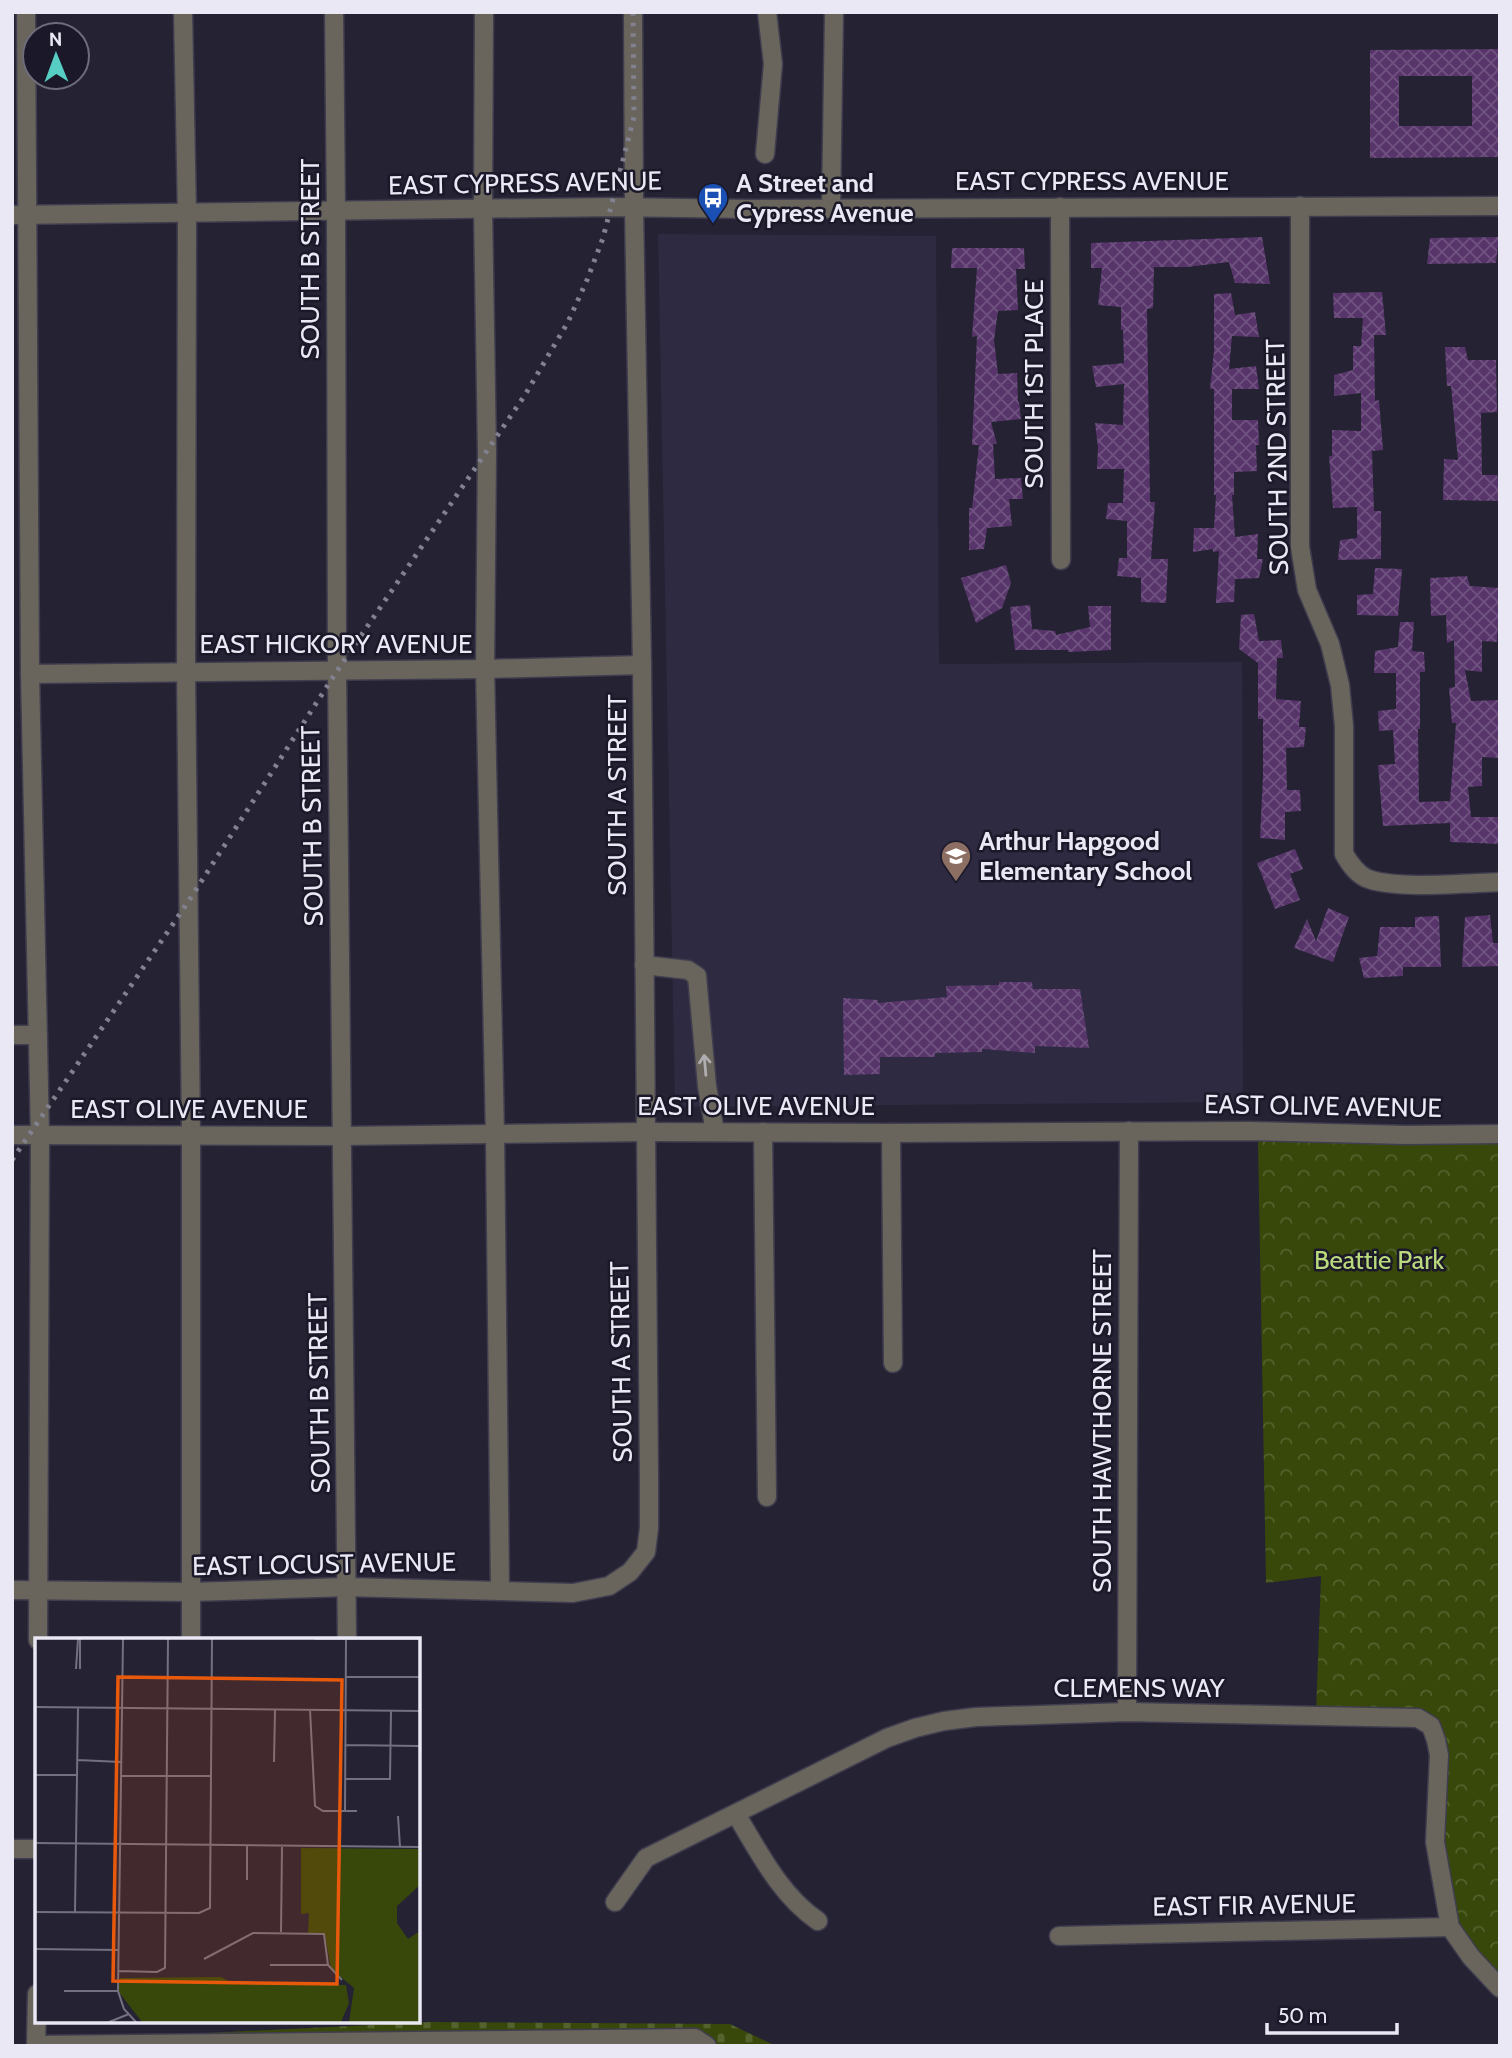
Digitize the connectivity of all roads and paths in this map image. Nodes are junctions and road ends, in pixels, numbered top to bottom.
1 (26, 12) edge
2 (184, 12) edge
3 (334, 12) edge
4 (484, 12) edge
5 (633, 12) edge
6 (767, 12) edge
7 (834, 12) edge
8 (19, 121) edge
9 (765, 154) dead end
10 (1300, 206) junction
11 (1500, 206) edge
12 (634, 207) junction
13 (1060, 207) junction
14 (831, 208) junction
15 (483, 209) junction
16 (336, 212) junction
17 (187, 213) junction
18 (20, 215) edge
19 (1062, 560) dead end
20 (21, 575) edge
21 (642, 665) junction
22 (485, 669) junction
23 (186, 671) junction
24 (337, 671) junction
25 (30, 674) junction
26 (1500, 882) edge
27 (644, 965) junction
28 (12, 1035) edge
29 (38, 1035) junction
30 (1129, 1131) junction
31 (645, 1132) junction
32 (715, 1132) junction
33 (763, 1132) junction
34 (891, 1133) junction
35 (495, 1134) junction
36 (1500, 1134) edge
37 (12, 1135) edge
38 (40, 1135) junction
39 (191, 1135) junction
40 (342, 1136) junction
41 (893, 1363) dead end
42 (767, 1497) dead end
43 (630, 1572) joint
44 (346, 1587) junction
45 (12, 1590) edge
46 (38, 1590) junction
47 (500, 1590) junction
48 (190, 1592) junction
49 (38, 1638) edge
50 (191, 1638) edge
51 (347, 1638) edge
52 (1127, 1712) junction
53 (736, 1814) junction
54 (12, 1849) edge
55 (35, 1849) edge
56 (615, 1902) dead end
57 (818, 1921) dead end
58 (1450, 1927) junction
59 (1059, 1936) dead end
60 (1500, 1989) edge
61 (36, 2023) edge
62 (36, 2045) edge
63 (706, 2046) edge

1 - 8 street
2 - 17 street
3 - 16 street, SOUTH B STREET
4 - 15 street
5 - 12 street, SOUTH A STREET
6 - 9 street
7 - 14 street
8 - 18 street
10 - 11 street, EAST CYPRESS AVENUE
10 - 13 street, EAST CYPRESS AVENUE
10 - 26 street, SOUTH 2ND STREET
12 - 14 street, EAST CYPRESS AVENUE
12 - 15 street, EAST CYPRESS AVENUE
12 - 21 street, SOUTH A STREET
13 - 14 street, EAST CYPRESS AVENUE
13 - 19 street, SOUTH 1ST PLACE
15 - 16 street, EAST CYPRESS AVENUE
15 - 22 street
16 - 17 street, EAST CYPRESS AVENUE
16 - 24 street, SOUTH B STREET
17 - 18 street, EAST CYPRESS AVENUE
17 - 23 street
18 - 20 street
20 - 25 street
21 - 22 street, EAST HICKORY AVENUE
21 - 27 street, SOUTH A STREET
22 - 24 street, EAST HICKORY AVENUE
22 - 35 street
23 - 24 street, EAST HICKORY AVENUE
23 - 25 street, EAST HICKORY AVENUE
23 - 39 street
24 - 40 street, SOUTH B STREET
25 - 29 street
27 - 31 street, SOUTH A STREET
32 -> 27 street
28 - 29 street
29 - 38 street
30 - 34 street, EAST OLIVE AVENUE
30 - 36 street, EAST OLIVE AVENUE
30 - 52 street, SOUTH HAWTHORNE STREET
31 - 32 street, EAST OLIVE AVENUE
31 - 35 street, EAST OLIVE AVENUE
31 - 43 street, SOUTH A STREET
32 - 33 street, EAST OLIVE AVENUE
33 - 34 street, EAST OLIVE AVENUE
33 - 42 street
34 - 41 street
35 - 40 street, EAST OLIVE AVENUE
35 - 47 street
37 - 38 street, EAST OLIVE AVENUE
38 - 39 street, EAST OLIVE AVENUE
38 - 46 street
39 - 40 street, EAST OLIVE AVENUE
39 - 48 street
40 - 44 street, SOUTH B STREET
43 - 47 street, EAST LOCUST AVENUE
44 - 47 street, EAST LOCUST AVENUE
44 - 48 street, EAST LOCUST AVENUE
44 - 51 street, SOUTH B STREET
45 - 46 street, EAST LOCUST AVENUE
46 - 48 street, EAST LOCUST AVENUE
46 - 49 street
48 - 50 street
52 - 53 street, CLEMENS WAY
52 - 58 street, CLEMENS WAY
53 - 56 street, CLEMENS WAY
53 - 57 street
54 - 55 street
58 - 59 street, EAST FIR AVENUE
58 - 60 street, CLEMENS WAY
61 - 62 street
62 - 63 street

